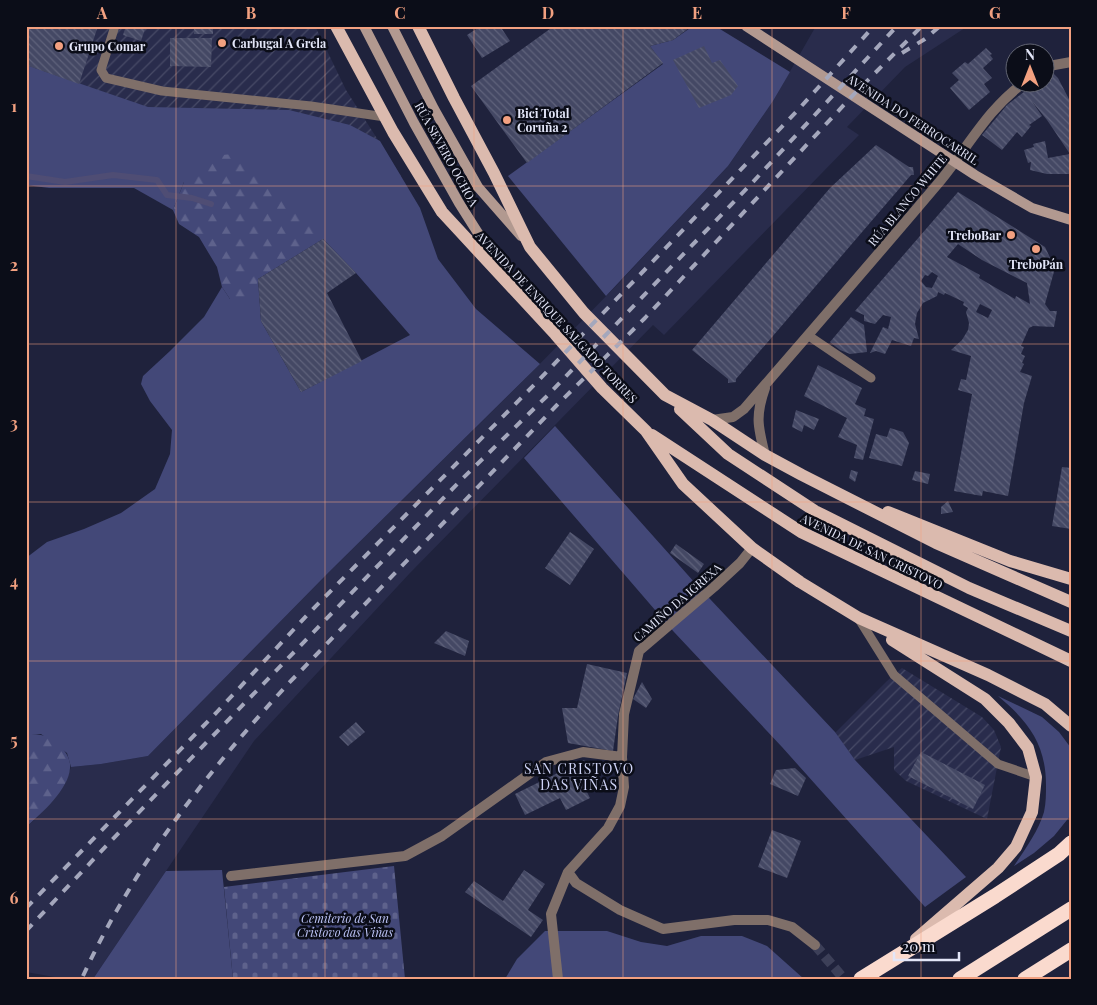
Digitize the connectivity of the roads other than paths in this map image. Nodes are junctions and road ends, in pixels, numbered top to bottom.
1 (115, 26) edge
2 (336, 26) edge
3 (364, 26) edge
4 (392, 26) edge
5 (418, 26) edge
6 (746, 26) edge
7 (1071, 62) edge
8 (1054, 65) edge
9 (1012, 92) edge
10 (385, 117) junction
11 (955, 162) junction
12 (1071, 220) edge
13 (530, 247) junction
14 (514, 290) junction
15 (809, 336) junction
16 (871, 378) dead end
17 (768, 382) junction
18 (665, 395) junction
19 (712, 420) junction
20 (646, 431) junction
21 (765, 455) junction
22 (843, 496) junction
23 (752, 548) junction
24 (1071, 579) edge
25 (1071, 602) edge
26 (859, 618) junction
27 (1071, 631) edge
28 (1071, 661) edge
29 (1071, 726) edge
30 (622, 757) junction
31 (1036, 777) junction
32 (1071, 843) edge
33 (568, 872) junction
34 (231, 876) dead end
35 (1071, 909) edge
36 (815, 944) tunnel mouth
37 (1071, 950) edge
38 (892, 959) junction
39 (558, 979) edge
40 (861, 979) edge
41 (960, 979) edge
42 (1025, 979) edge

1 - 10 lane
2 - 10 main road, AVENIDA DE ENRIQUE SALGADO TORRES
3 - 14 main road, RÚA SEVERO OCHOA
4 - 13 main road, RÚA SEVERO OCHOA
5 - 13 main road, AVENIDA DE ENRIQUE SALGADO TORRES
6 - 11 main road, AVENIDA DO FERROCARRIL
7 - 8 street
9 - 11 street, RÚA BLANCO WHITE
10 - 14 main road, AVENIDA DE ENRIQUE SALGADO TORRES
11 - 12 main road, AVENIDA DO FERROCARRIL
11 - 15 street, RÚA BLANCO WHITE
13 - 18 main road, AVENIDA DE ENRIQUE SALGADO TORRES
14 - 20 main road, AVENIDA DE ENRIQUE SALGADO TORRES
15 - 16 lane
15 - 17 street, RÚA BLANCO WHITE
17 - 19 street, RÚA BLANCO WHITE
17 - 21 street, RÚA BLANCO WHITE
18 - 19 main road, AVENIDA DE ENRIQUE SALGADO TORRES
18 - 27 main road, AVENIDA DE SAN CRISTOVO
19 - 21 main road, AVENIDA DE ENRIQUE SALGADO TORRES
20 - 23 main road, AVENIDA DE ENRIQUE SALGADO TORRES
20 - 28 main road, AVENIDA DE SAN CRISTOVO
21 - 22 main road, AVENIDA DE ENRIQUE SALGADO TORRES
22 - 24 main road, AVENIDA DE ENRIQUE SALGADO TORRES
22 - 25 main road, AVENIDA DE ENRIQUE SALGADO TORRES
23 - 26 main road, AVENIDA DE ENRIQUE SALGADO TORRES
23 - 30 street, CAMIÑO DA IGREXA
26 - 29 main road, AVENIDA DE ENRIQUE SALGADO TORRES
26 - 31 lane
26 - 31 main road
30 - 33 street, CAMIÑO DA IGREXA
30 - 34 street
31 - 38 main road
32 - 38 highway
33 - 36 street
33 - 39 street
35 - 41 highway
37 - 42 highway
38 - 40 highway

